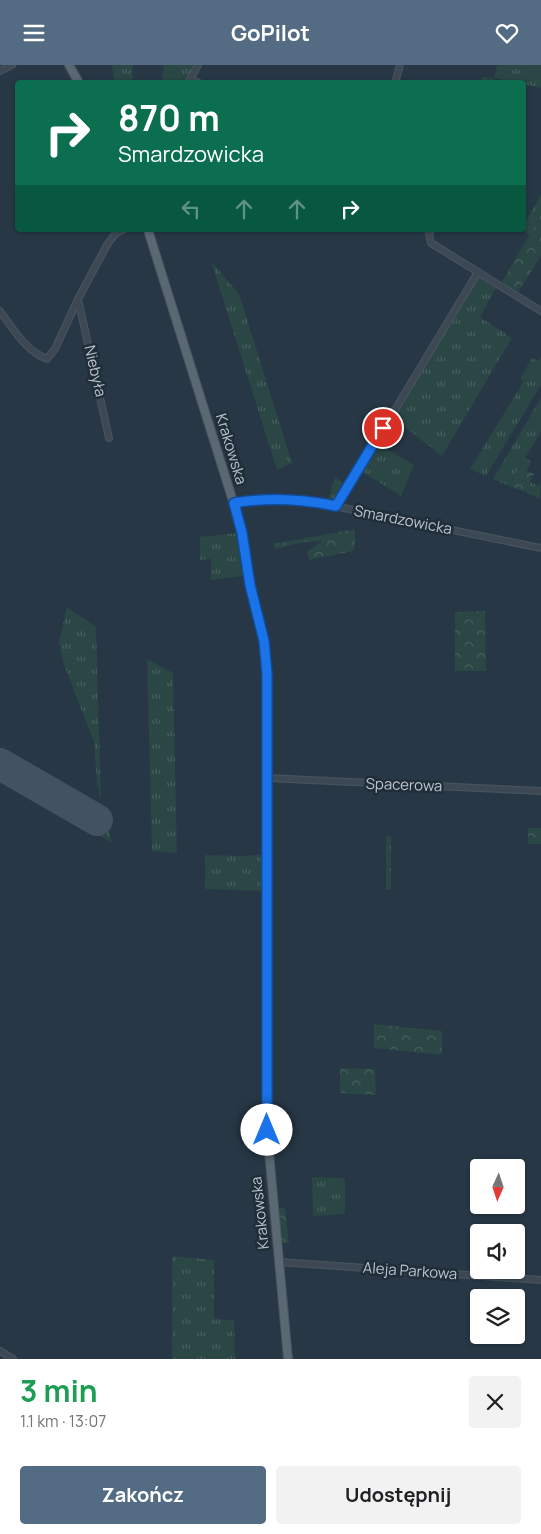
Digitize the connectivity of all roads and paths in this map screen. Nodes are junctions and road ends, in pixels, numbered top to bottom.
1 (12, 65) edge
2 (69, 65) edge
3 (198, 65) edge
4 (400, 65) edge
5 (0, 71) edge
6 (77, 80) edge
7 (190, 80) edge
8 (396, 80) edge
9 (117, 232) edge
10 (149, 232) edge
11 (430, 232) edge
12 (478, 272) junction
13 (79, 301) junction
14 (0, 311) edge
15 (541, 311) edge
16 (109, 437) dead end
17 (234, 503) junction
18 (336, 506) junction
19 (541, 547) edge
20 (267, 778) junction
21 (541, 791) edge
22 (279, 1262) junction
23 (541, 1280) edge
24 (0, 1351) edge
25 (13, 1359) edge
26 (288, 1359) edge

1 - 5 street
2 - 6 main road
3 - 7 street
4 - 8 street
9 - 13 street
10 - 17 main road, Krakowska
11 - 12 street
12 - 15 street
12 - 18 street
13 - 14 street
13 - 16 street, Niebyła
17 - 18 street, Smardzowicka
17 - 20 main road, Krakowska
18 - 19 street, Smardzowicka
20 - 21 street, Spacerowa
20 - 22 main road, Krakowska
22 - 23 street, Aleja Parkowa
22 - 26 main road, Krakowska
24 - 25 street

